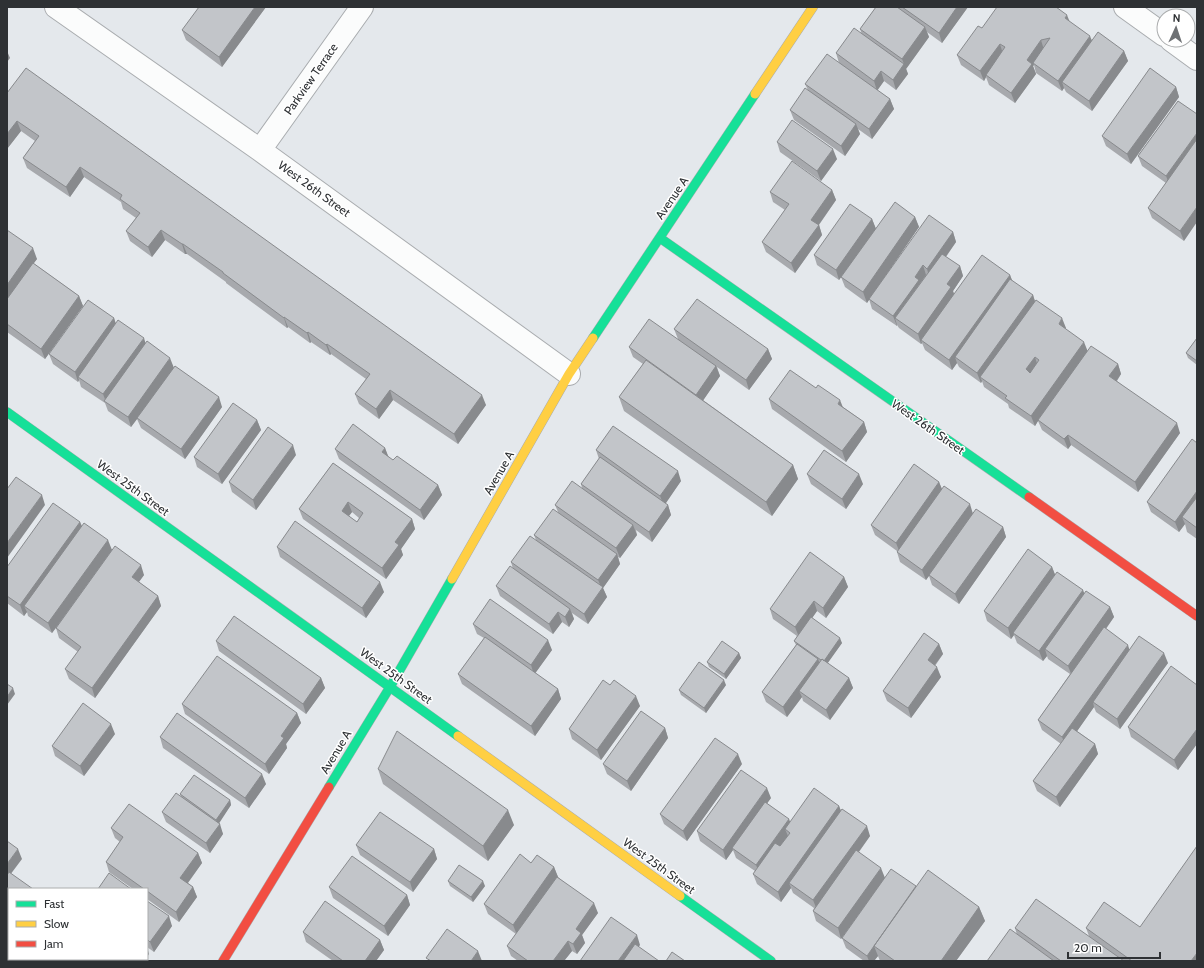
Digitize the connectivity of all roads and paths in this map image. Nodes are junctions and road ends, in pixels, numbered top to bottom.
1 (56, 7) edge
2 (362, 7) edge
3 (813, 7) edge
4 (1125, 7) edge
5 (1156, 29) edge
6 (1182, 48) edge
7 (1197, 59) edge
8 (260, 150) junction
9 (660, 238) junction
10 (569, 374) junction
11 (7, 412) edge
12 (1197, 616) edge
13 (390, 686) junction
14 (223, 961) edge
15 (771, 961) edge

1 - 8 street, West 26th Street
2 - 8 street, Parkview Terrace
3 - 9 street, Avenue A
4 - 5 street
6 - 7 street
8 - 10 street, West 26th Street
9 - 10 street, Avenue A
9 - 12 street, West 26th Street
10 - 13 street, Avenue A
11 - 13 street, West 25th Street
13 - 14 street, Avenue A
13 - 15 street, West 25th Street

